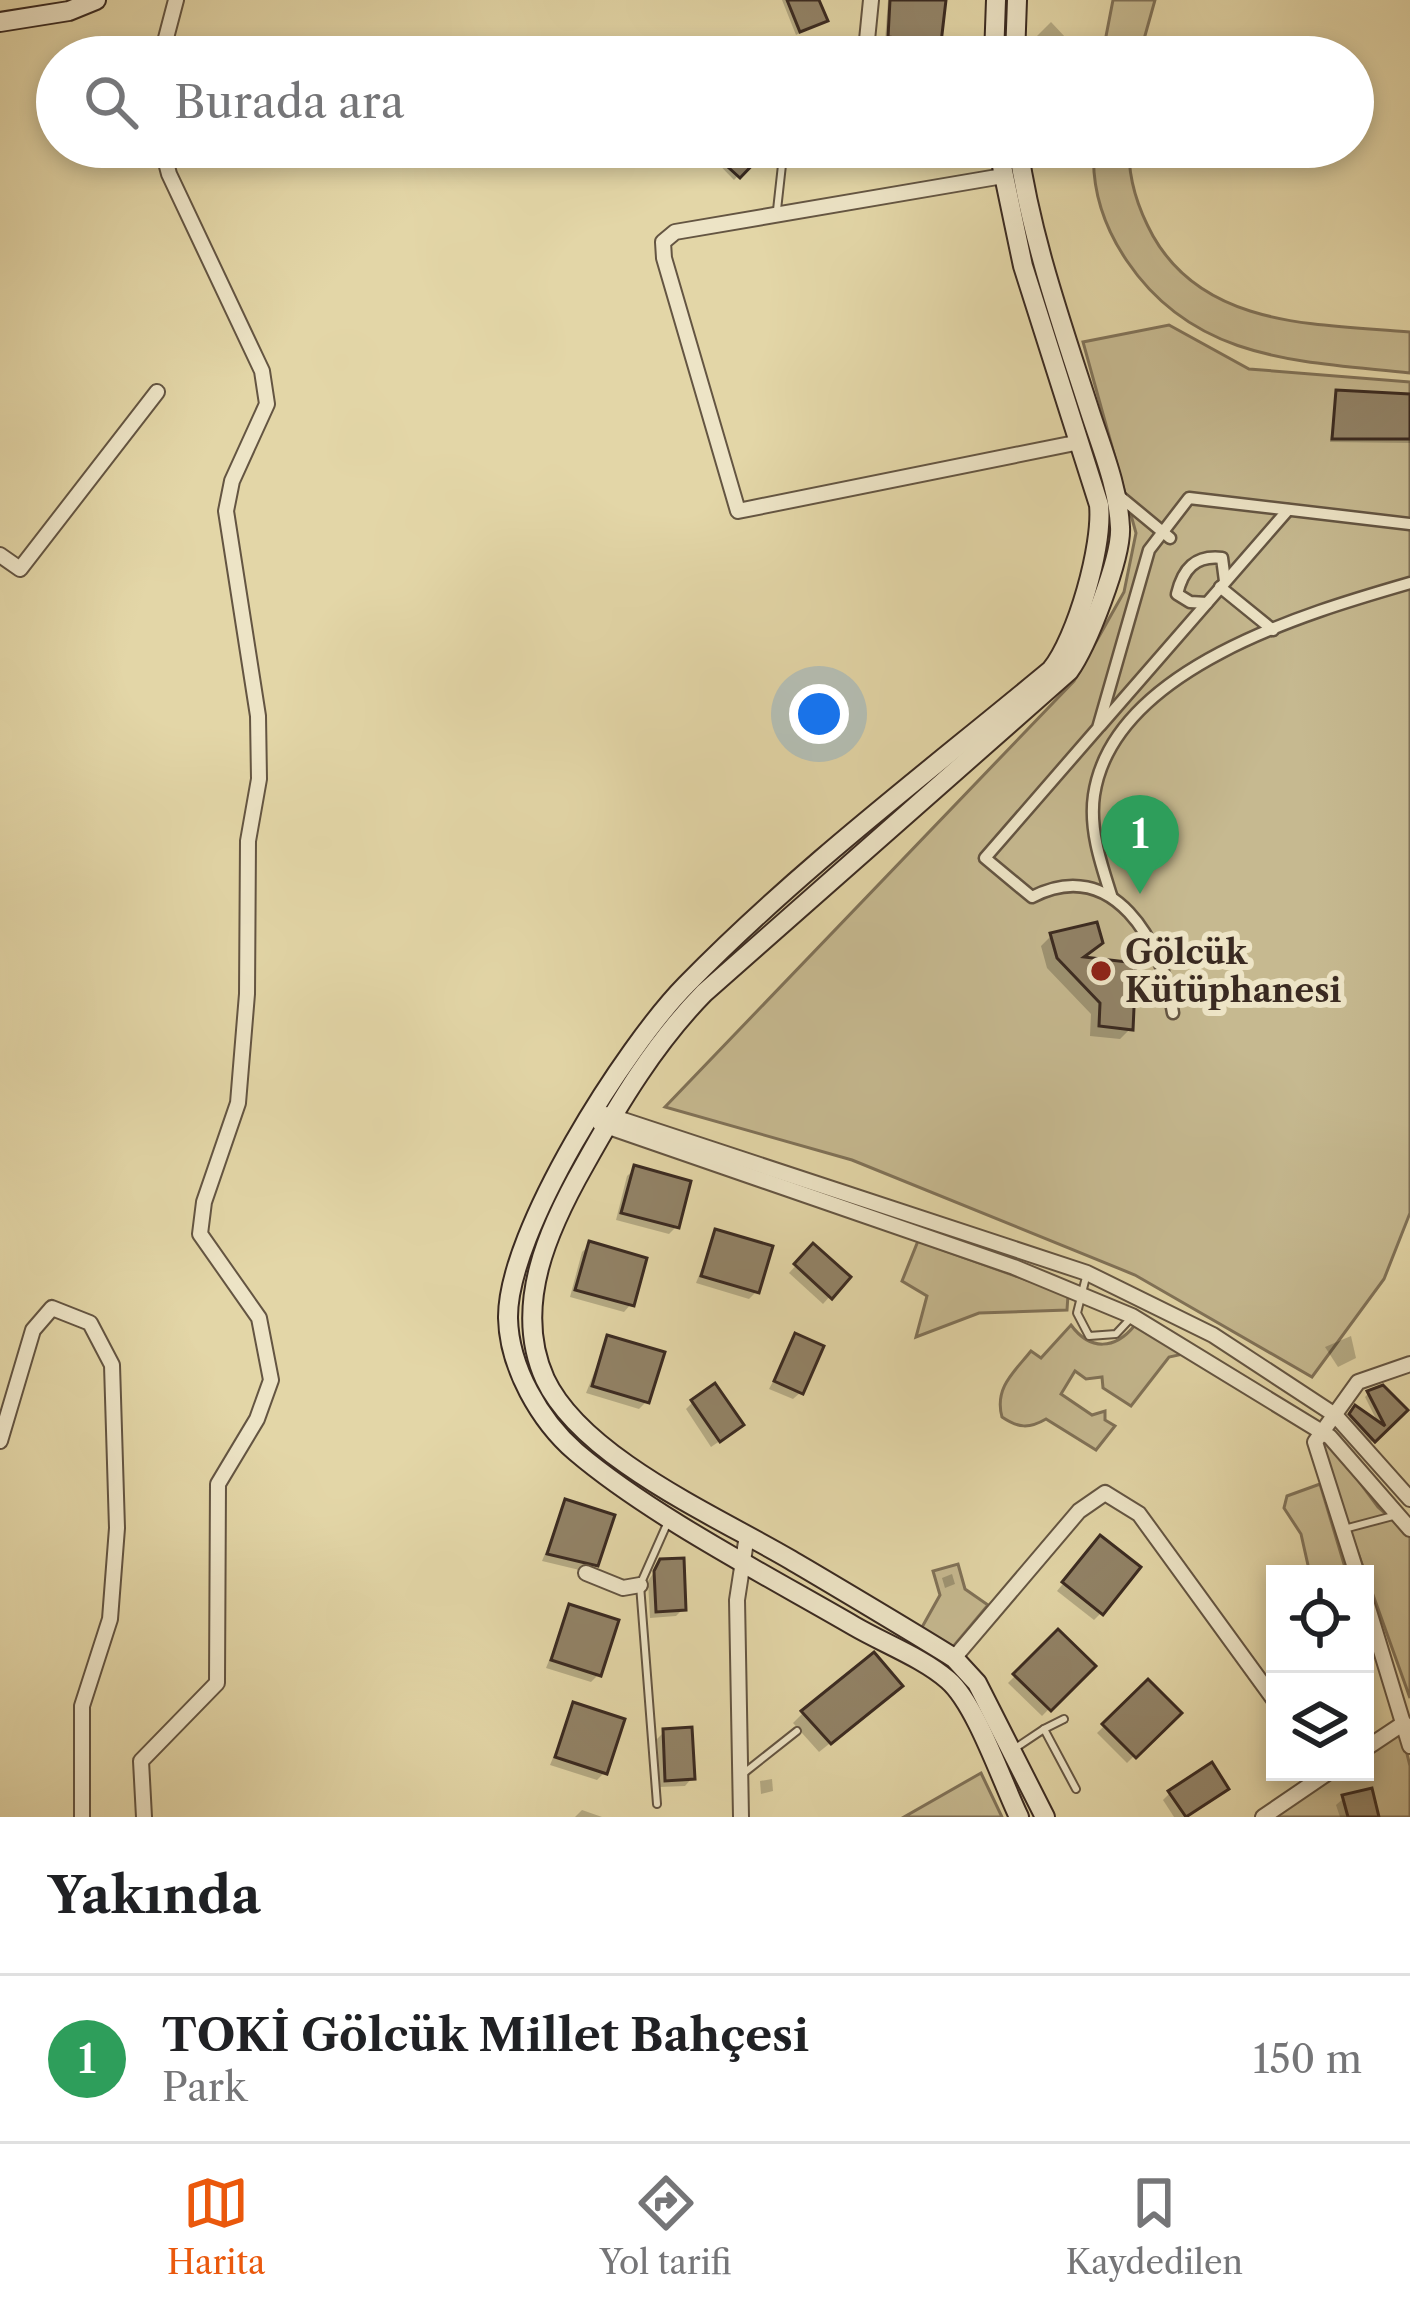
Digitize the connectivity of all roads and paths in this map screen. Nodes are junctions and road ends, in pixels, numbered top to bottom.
1 (96, 0) edge
2 (176, 0) edge
3 (871, 0) edge
4 (996, 0) edge
5 (1018, 0) edge
6 (0, 22) edge
7 (167, 36) edge
8 (869, 36) edge
9 (995, 36) edge
10 (1016, 36) edge
11 (168, 168) edge
12 (782, 168) edge
13 (1002, 168) edge
14 (1022, 168) edge
15 (1003, 176) junction
16 (777, 214) junction
17 (157, 392) dead end
18 (1080, 442) junction
19 (1116, 493) junction
20 (1288, 510) junction
21 (1410, 524) edge
22 (1166, 535) junction
23 (0, 554) edge
24 (1410, 583) edge
25 (1223, 584) junction
26 (1207, 603) junction
27 (1273, 629) junction
28 (1098, 728) junction
29 (1112, 898) junction
30 (1173, 1013) dead end
31 (600, 1118) junction
32 (1087, 1273) junction
33 (1080, 1294) junction
34 (1140, 1299) junction
35 (1132, 1316) junction
36 (1410, 1364) edge
37 (1352, 1366) dead end
38 (1358, 1382) junction
39 (1335, 1415) junction
40 (1322, 1432) junction
41 (0, 1441) edge
42 (1410, 1499) edge
43 (1396, 1514) junction
44 (671, 1515) junction
45 (1344, 1529) junction
46 (1410, 1529) edge
47 (747, 1535) junction
48 (743, 1560) junction
49 (1355, 1565) edge
50 (586, 1573) dead end
51 (640, 1585) junction
52 (1374, 1627) edge
53 (954, 1658) junction
54 (1266, 1689) edge
55 (1064, 1719) dead end
56 (1404, 1724) junction
57 (1044, 1729) junction
58 (797, 1731) dead end
59 (1374, 1743) edge
60 (1410, 1746) edge
61 (1010, 1750) junction
62 (741, 1775) junction
63 (1316, 1781) edge
64 (1076, 1789) dead end
65 (657, 1804) dead end
66 (82, 1817) edge
67 (144, 1817) edge
68 (741, 1817) edge
69 (1019, 1817) edge
70 (1045, 1817) edge
71 (1263, 1817) edge

1 - 6 main road
2 - 7 street
3 - 8 street
4 - 9 main road
5 - 10 main road
11 - 67 street
12 - 16 lane
13 - 15 main road
14 - 19 main road
15 - 16 street
15 - 18 main road
16 - 18 street
17 - 23 street
18 - 31 main road
19 - 22 street
19 - 31 main road
20 - 21 street
20 - 22 street
20 - 25 street
22 - 28 street
24 - 27 street
25 - 26 street
25 - 26 street
25 - 27 street
26 - 28 street
27 - 29 street
28 - 29 street
29 - 30 street
31 - 32 street
31 - 33 street
31 - 44 main road
31 - 47 main road
32 - 33 lane
32 - 34 street
33 - 35 street
33 - 35 lane
34 - 35 lane
34 - 39 street
35 - 40 street
36 - 38 street
37 - 38 lane
38 - 39 street
39 - 40 street
39 - 42 street
40 - 43 street
40 - 45 street
41 - 66 street
43 - 45 lane
43 - 46 street
44 - 48 main road
44 - 51 lane
45 - 49 street
47 - 48 street
47 - 53 main road
48 - 62 street
48 - 69 main road
50 - 51 street
51 - 65 lane
52 - 56 street
53 - 54 street
53 - 61 main road
55 - 57 lane
56 - 59 street
56 - 60 street
57 - 61 lane
57 - 64 lane
58 - 62 lane
61 - 70 main road
62 - 68 street
63 - 71 street

